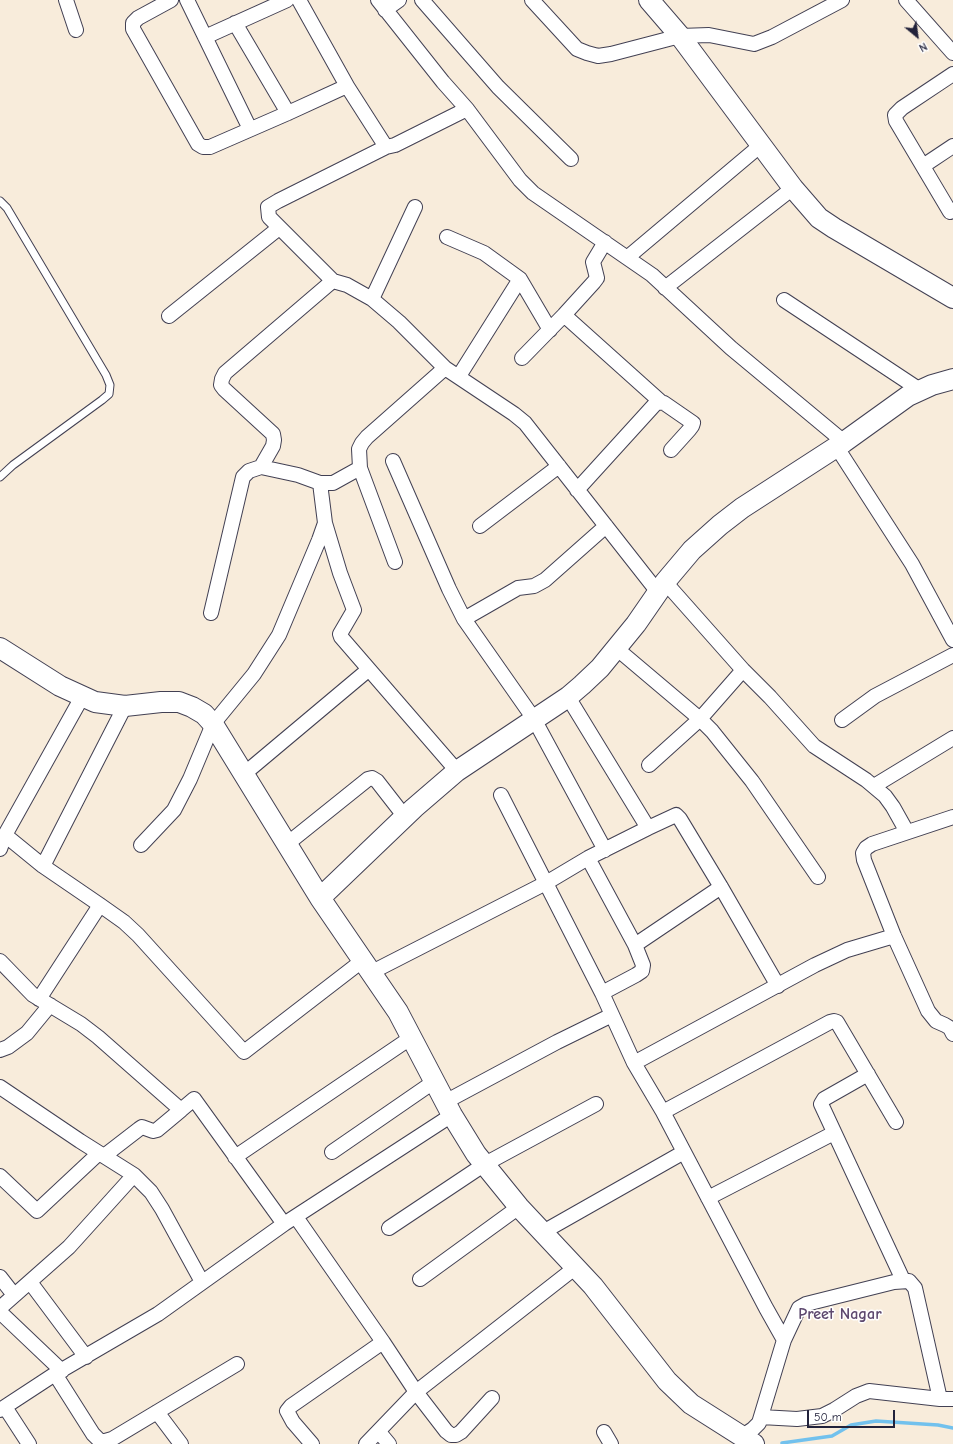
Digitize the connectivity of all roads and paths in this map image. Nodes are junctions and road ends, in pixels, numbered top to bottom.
1 (66, 0) edge
2 (171, 0) edge
3 (187, 0) edge
4 (287, 0) edge
5 (299, 0) edge
6 (399, 0) edge
7 (422, 0) edge
8 (532, 0) edge
9 (648, 0) edge
10 (842, 0) edge
11 (906, 0) edge
12 (381, 5) edge
13 (235, 23) junction
14 (76, 30) dead end
15 (205, 36) junction
16 (680, 36) junction
17 (953, 53) edge
18 (953, 74) edge
19 (347, 86) junction
20 (466, 109) junction
21 (288, 113) junction
22 (250, 129) junction
23 (761, 145) junction
24 (953, 146) edge
25 (386, 147) junction
26 (571, 159) dead end
27 (923, 166) junction
28 (793, 188) junction
29 (0, 201) edge
30 (415, 206) dead end
31 (950, 212) dead end
32 (280, 228) junction
33 (447, 237) dead end
34 (605, 242) junction
35 (628, 257) junction
36 (520, 279) junction
37 (335, 282) junction
38 (665, 288) junction
39 (953, 298) edge
40 (372, 299) junction
41 (784, 300) dead end
42 (564, 315) junction
43 (168, 316) dead end
44 (550, 330) junction
45 (522, 358) dead end
46 (445, 368) junction
47 (459, 376) junction
48 (953, 379) edge
49 (920, 390) junction
50 (661, 402) junction
51 (840, 444) junction
52 (671, 450) dead end
53 (393, 461) dead end
54 (559, 466) junction
55 (261, 467) junction
56 (360, 468) junction
57 (0, 478) edge
58 (320, 483) junction
59 (577, 490) junction
60 (325, 523) junction
61 (480, 526) dead end
62 (606, 526) junction
63 (395, 562) dead end
64 (661, 586) junction
65 (211, 613) dead end
66 (464, 619) junction
67 (953, 640) edge
68 (0, 648) edge
69 (616, 648) junction
70 (953, 655) edge
71 (368, 670) junction
72 (743, 670) junction
73 (82, 697) junction
74 (568, 697) junction
75 (125, 706) junction
76 (534, 719) junction
77 (700, 719) junction
78 (842, 720) dead end
79 (213, 724) junction
80 (953, 738) edge
81 (649, 765) dead end
82 (457, 771) junction
83 (244, 774) junction
84 (874, 786) junction
85 (501, 795) dead end
86 (405, 817) junction
87 (953, 817) edge
88 (648, 828) junction
89 (907, 832) junction
90 (5, 835) junction
91 (287, 844) junction
92 (141, 845) dead end
93 (0, 849) edge
94 (605, 850) junction
95 (588, 858) junction
96 (43, 866) junction
97 (818, 877) dead end
98 (546, 883) junction
99 (721, 887) junction
100 (320, 898) junction
101 (100, 905) junction
102 (894, 936) junction
103 (634, 945) junction
104 (0, 961) edge
105 (367, 966) junction
106 (778, 986) junction
107 (602, 994) junction
108 (44, 1002) junction
109 (612, 1015) junction
110 (953, 1034) edge
111 (412, 1037) junction
112 (0, 1050) edge
113 (634, 1063) junction
114 (868, 1074) junction
115 (435, 1081) junction
116 (0, 1087) edge
117 (596, 1104) dead end
118 (449, 1109) junction
119 (181, 1110) junction
120 (663, 1112) junction
121 (896, 1122) dead end
122 (834, 1133) junction
123 (332, 1152) dead end
124 (684, 1152) junction
125 (101, 1155) junction
126 (235, 1157) junction
127 (485, 1164) junction
128 (134, 1175) junction
129 (0, 1176) edge
130 (708, 1198) junction
131 (519, 1207) junction
132 (296, 1217) junction
133 (284, 1224) junction
134 (389, 1228) dead end
135 (543, 1232) junction
136 (576, 1267) junction
137 (0, 1277) edge
138 (420, 1279) dead end
139 (903, 1280) junction
140 (30, 1282) junction
141 (202, 1282) junction
142 (14, 1295) junction
143 (0, 1308) edge
144 (0, 1312) edge
145 (784, 1340) junction
146 (383, 1342) junction
147 (86, 1357) junction
148 (237, 1364) dead end
149 (59, 1373) junction
150 (416, 1392) junction
151 (492, 1398) dead end
152 (946, 1399) edge
153 (2, 1408) edge
154 (157, 1412) junction
155 (761, 1418) junction
156 (378, 1432) junction
157 (748, 1441) edge
158 (29, 1444) edge
159 (181, 1444) edge
160 (312, 1444) edge
161 (366, 1444) edge
162 (389, 1444) edge

1 - 14 street
2 - 22 street
3 - 15 street
4 - 13 street
5 - 19 street
6 - 12 street
7 - 26 street
8 - 16 street
9 - 16 street
10 - 16 street
11 - 17 street
12 - 20 street
13 - 15 street
13 - 21 street
15 - 22 street
16 - 23 street
18 - 27 street
19 - 21 street
19 - 25 street
20 - 25 street
20 - 34 street
21 - 22 street
23 - 28 street
23 - 35 street
24 - 27 street
25 - 32 street
27 - 31 street
28 - 38 street
28 - 39 street
29 - 57 lane
30 - 40 street
32 - 37 street
32 - 43 street
33 - 36 street
34 - 35 street
34 - 42 street
35 - 38 street
36 - 44 street
36 - 47 street
37 - 40 street
37 - 55 street
38 - 51 street
40 - 46 street
41 - 49 street
42 - 44 street
42 - 50 street
44 - 45 street
46 - 47 street
46 - 56 street
47 - 54 street
48 - 49 street
49 - 51 street
50 - 52 street
50 - 59 street
51 - 64 street
51 - 67 street
53 - 66 street
54 - 59 street
54 - 61 street
55 - 58 street
55 - 65 street
56 - 58 street
56 - 63 street
58 - 60 street
59 - 62 street
60 - 71 street
60 - 79 street
62 - 64 street
62 - 66 street
64 - 69 street
64 - 72 street
66 - 76 street
68 - 73 street
69 - 74 street
69 - 77 street
70 - 78 street
71 - 82 street
71 - 83 street
72 - 77 street
72 - 84 street
73 - 75 street
73 - 90 street
74 - 76 street
74 - 88 street
75 - 79 street
75 - 96 street
76 - 82 street
76 - 94 street
77 - 81 street
77 - 97 street
79 - 83 street
79 - 92 street
80 - 84 street
82 - 86 street
83 - 91 street
84 - 89 street
85 - 98 street
86 - 91 street
86 - 100 street
87 - 89 street
88 - 94 street
88 - 99 street
89 - 102 street
90 - 93 street
90 - 96 street
91 - 100 street
94 - 95 street
95 - 98 street
95 - 103 street
96 - 101 street
98 - 105 street
98 - 107 street
99 - 103 street
99 - 106 street
100 - 105 street
101 - 105 street
101 - 108 street
102 - 106 street
102 - 110 street
103 - 107 street
104 - 108 street
105 - 111 street
106 - 113 street
107 - 109 street
108 - 112 street
108 - 119 street
109 - 113 street
109 - 118 street
111 - 115 street
111 - 126 street
113 - 120 street
114 - 120 street
114 - 121 street
114 - 122 street
115 - 118 street
115 - 123 street
116 - 125 street
117 - 127 street
118 - 127 street
118 - 132 street
119 - 125 street
119 - 126 street
120 - 124 street
122 - 130 street
122 - 139 street
124 - 130 street
124 - 135 street
125 - 128 street
125 - 129 street
126 - 133 street
127 - 131 street
127 - 134 street
128 - 140 street
128 - 141 street
130 - 145 street
131 - 135 street
131 - 138 street
132 - 133 street
132 - 146 street
133 - 141 street
135 - 136 street
136 - 150 street
136 - 157 street
137 - 142 street
139 - 145 street
139 - 152 street
140 - 142 street
140 - 147 street
141 - 147 street
142 - 143 street
144 - 149 street
145 - 155 street
146 - 150 street
146 - 160 street
147 - 149 street
148 - 154 street
149 - 153 street
149 - 154 street
150 - 151 street
150 - 156 street
152 - 155 street
153 - 158 street
154 - 159 street
155 - 157 street
156 - 161 street
156 - 162 street

